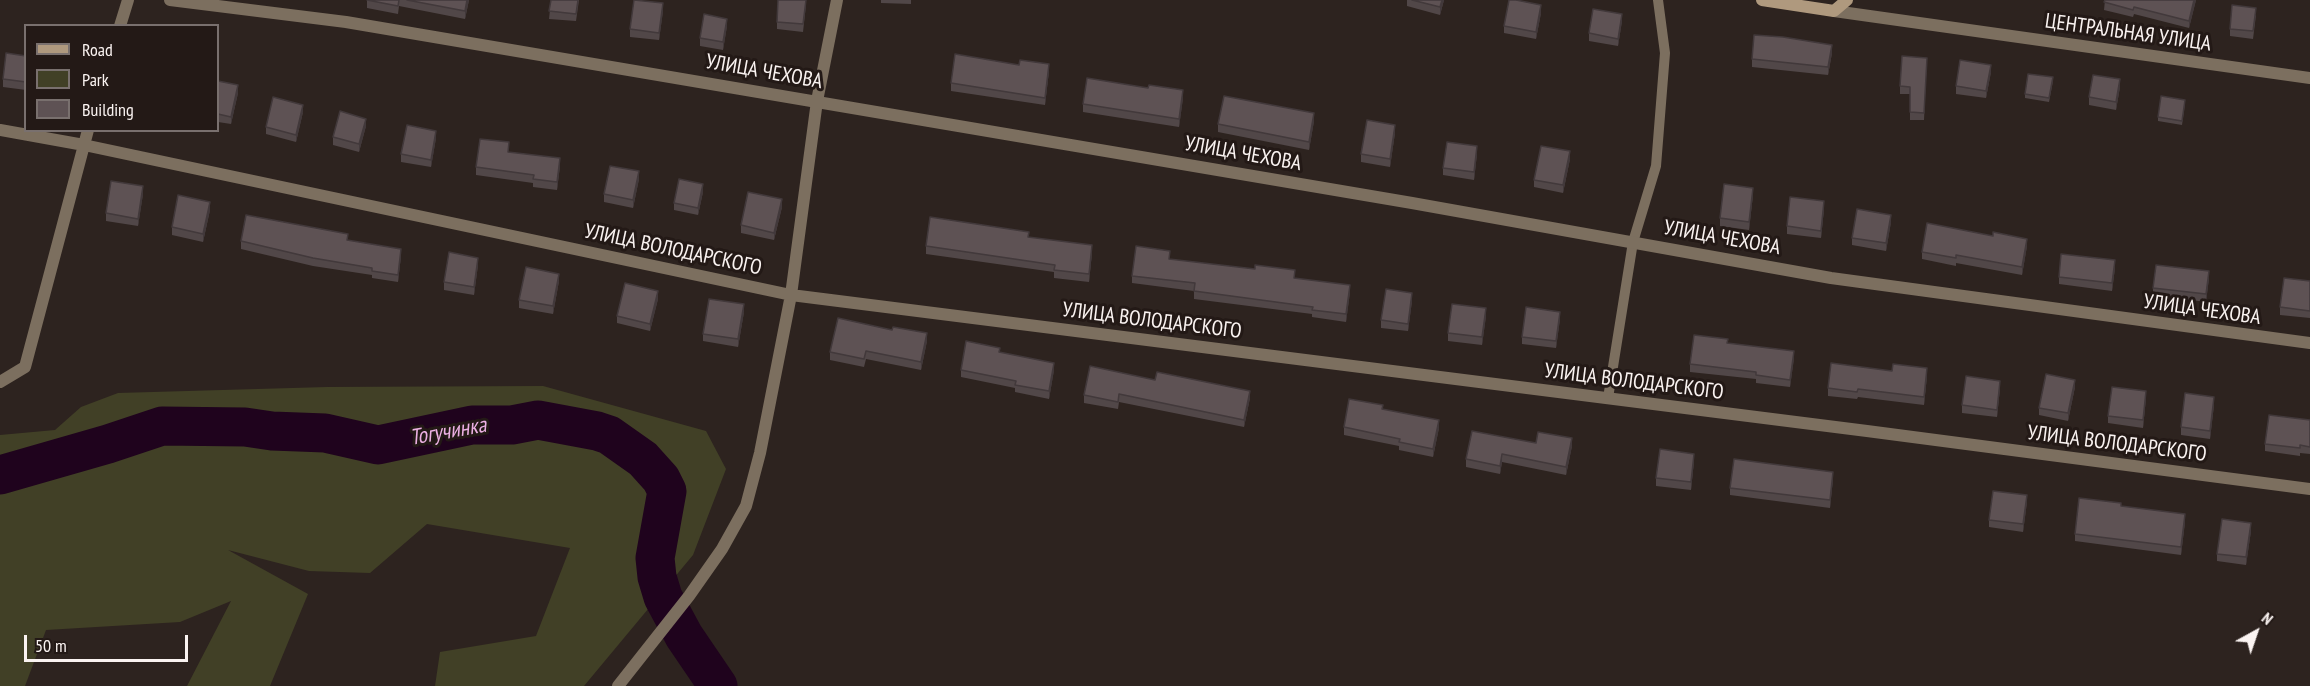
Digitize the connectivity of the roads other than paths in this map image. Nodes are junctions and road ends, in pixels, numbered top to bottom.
1 (128, 0) edge
2 (170, 0) edge
3 (837, 0) edge
4 (1658, 0) edge
5 (1762, 0) edge
6 (1847, 0) edge
7 (1834, 11) junction
8 (121, 24) edge
9 (2310, 78) edge
10 (817, 101) junction
11 (0, 130) edge
12 (87, 132) edge
13 (84, 145) junction
14 (1633, 242) junction
15 (791, 296) junction
16 (2310, 344) edge
17 (0, 382) edge
18 (1608, 398) junction
19 (2310, 489) edge
20 (618, 686) edge

1 - 8 street
2 - 10 street, УЛИЦА ЧЕХОВА
3 - 10 street
4 - 14 lane
5 - 7 main road, ЦЕНТРАЛЬНАЯ УЛИЦА
6 - 7 main road
7 - 9 street, ЦЕНТРАЛЬНАЯ УЛИЦА
10 - 14 street, УЛИЦА ЧЕХОВА
10 - 15 street
11 - 13 street, УЛИЦА ВОЛОДАРСКОГО
12 - 13 street
13 - 15 street, УЛИЦА ВОЛОДАРСКОГО
13 - 17 street
14 - 16 street, УЛИЦА ЧЕХОВА
14 - 18 lane
15 - 18 street, УЛИЦА ВОЛОДАРСКОГО
15 - 20 street
18 - 19 street, УЛИЦА ВОЛОДАРСКОГО

